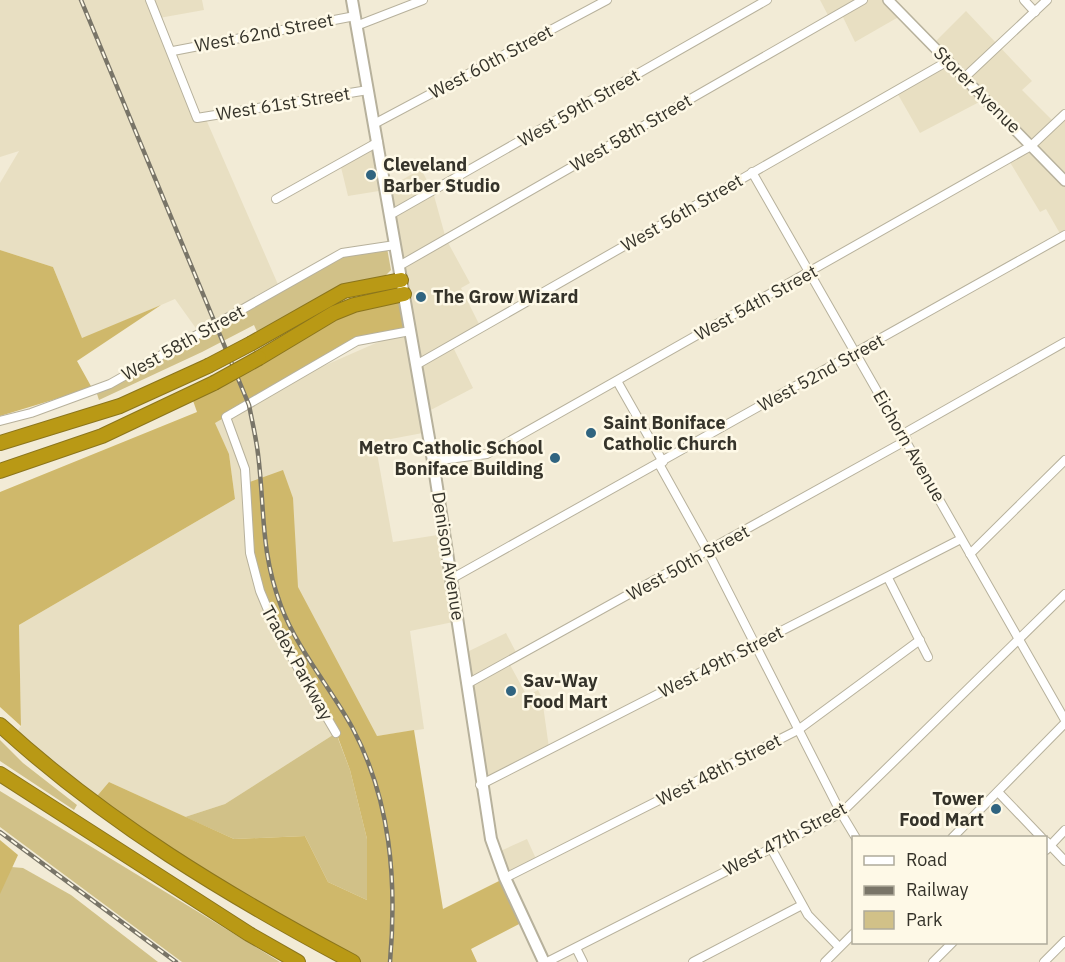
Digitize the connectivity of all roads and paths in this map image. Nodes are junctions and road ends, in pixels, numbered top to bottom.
1 (150, 0) edge
2 (352, 0) edge
3 (423, 0) edge
4 (607, 0) edge
5 (767, 0) edge
6 (863, 0) edge
7 (889, 0) edge
8 (1024, 0) edge
9 (1047, 0) edge
10 (1035, 12) junction
11 (356, 21) junction
12 (172, 51) junction
13 (948, 61) junction
14 (964, 78) junction
15 (368, 90) junction
16 (1065, 114) edge
17 (374, 124) junction
18 (378, 142) junction
19 (1031, 146) junction
20 (752, 172) junction
21 (1065, 181) edge
22 (276, 199) dead end
23 (390, 215) junction
24 (1065, 235) edge
25 (395, 244) junction
26 (399, 266) junction
27 (811, 272) junction
28 (402, 287) junction
29 (410, 331) junction
30 (1065, 342) edge
31 (857, 353) junction
32 (416, 365) junction
33 (617, 381) junction
34 (0, 421) edge
35 (905, 437) junction
36 (0, 444) edge
37 (1065, 460) edge
38 (433, 462) junction
39 (661, 463) junction
40 (0, 471) edge
41 (961, 539) junction
42 (708, 552) junction
43 (970, 554) junction
44 (888, 578) junction
45 (451, 579) junction
46 (1065, 594) edge
47 (920, 640) junction
48 (1019, 640) junction
49 (754, 645) junction
50 (928, 657) dead end
51 (467, 684) junction
52 (1065, 722) edge
53 (0, 725) edge
54 (798, 730) junction
55 (336, 733) dead end
56 (0, 774) edge
57 (480, 785) junction
58 (998, 792) junction
59 (841, 813) junction
60 (1065, 830) edge
61 (855, 836) edge
62 (953, 836) edge
63 (1041, 836) edge
64 (1047, 845) edge
65 (771, 848) junction
66 (1065, 861) edge
67 (505, 878) junction
68 (170, 883) junction
69 (802, 905) junction
70 (852, 935) edge
71 (1065, 941) edge
72 (951, 944) edge
73 (840, 947) junction
74 (576, 948) junction
75 (298, 962) edge
76 (311, 962) edge
77 (353, 962) edge
78 (546, 962) edge
79 (583, 962) edge
80 (693, 962) edge
81 (825, 962) edge
82 (933, 962) edge
83 (1044, 962) edge

1 - 12 street
2 - 11 main road, Denison Avenue
3 - 11 street, West 62nd Street
4 - 17 street, West 60th Street
5 - 23 street, West 59th Street
6 - 26 street, West 58th Street
7 - 13 street, Storer Avenue
8 - 10 street
9 - 10 street
10 - 14 street
11 - 12 street, West 62nd Street
11 - 15 main road, Denison Avenue
12 - 15 street, West 61st Street
13 - 14 street, Storer Avenue
13 - 20 street, West 56th Street
14 - 19 street, Storer Avenue
15 - 17 main road, Denison Avenue
16 - 19 street, West 54th Street
17 - 18 main road, Denison Avenue
18 - 22 street
18 - 23 main road, Denison Avenue
19 - 21 street, Storer Avenue
19 - 27 street, West 54th Street
20 - 27 street, Eichorn Avenue
20 - 32 street, West 56th Street
23 - 25 main road, Denison Avenue
24 - 31 street, West 52nd Street
25 - 26 main road, Denison Avenue
25 - 34 street, West 58th Street
26 - 28 main road, Denison Avenue
27 - 31 street, Eichorn Avenue
27 - 33 street, West 54th Street
28 - 29 main road, Denison Avenue
28 - 36 highway, bridge
28 - 40 highway, bridge
29 - 32 main road, Denison Avenue
29 - 55 street, Tradex Parkway
30 - 35 street, West 50th Street
31 - 35 street, Eichorn Avenue
31 - 39 street, West 52nd Street
32 - 38 main road, Denison Avenue
33 - 38 street, West 54th Street
33 - 39 street
35 - 41 street, Eichorn Avenue
35 - 42 street, West 50th Street
37 - 43 street
38 - 45 main road, Denison Avenue
39 - 42 street
39 - 45 street, West 52nd Street
41 - 43 street, Eichorn Avenue
41 - 44 street, West 49th Street
42 - 49 street
42 - 51 street, West 50th Street
43 - 48 street, Eichorn Avenue
44 - 47 street
44 - 49 street, West 49th Street
45 - 51 main road, Denison Avenue
46 - 48 street, West 47th Street
47 - 50 street
47 - 54 street, West 48th Street
48 - 52 street, Eichorn Avenue
48 - 59 street, West 47th Street
49 - 54 street
49 - 57 street, West 49th Street
51 - 57 main road, Denison Avenue
52 - 58 street
53 - 77 highway
54 - 59 street
54 - 67 street, West 48th Street
56 - 68 highway
57 - 67 main road, Denison Avenue
58 - 62 street
58 - 63 street
59 - 61 street
59 - 65 street, West 47th Street
60 - 64 street
64 - 66 street
65 - 69 street
65 - 74 street, West 47th Street
67 - 78 main road, Denison Avenue
68 - 75 highway
68 - 76 highway
69 - 73 street
69 - 80 street
70 - 73 street
71 - 83 street
72 - 82 street
73 - 81 street
74 - 78 street, West 47th Street
74 - 79 street

